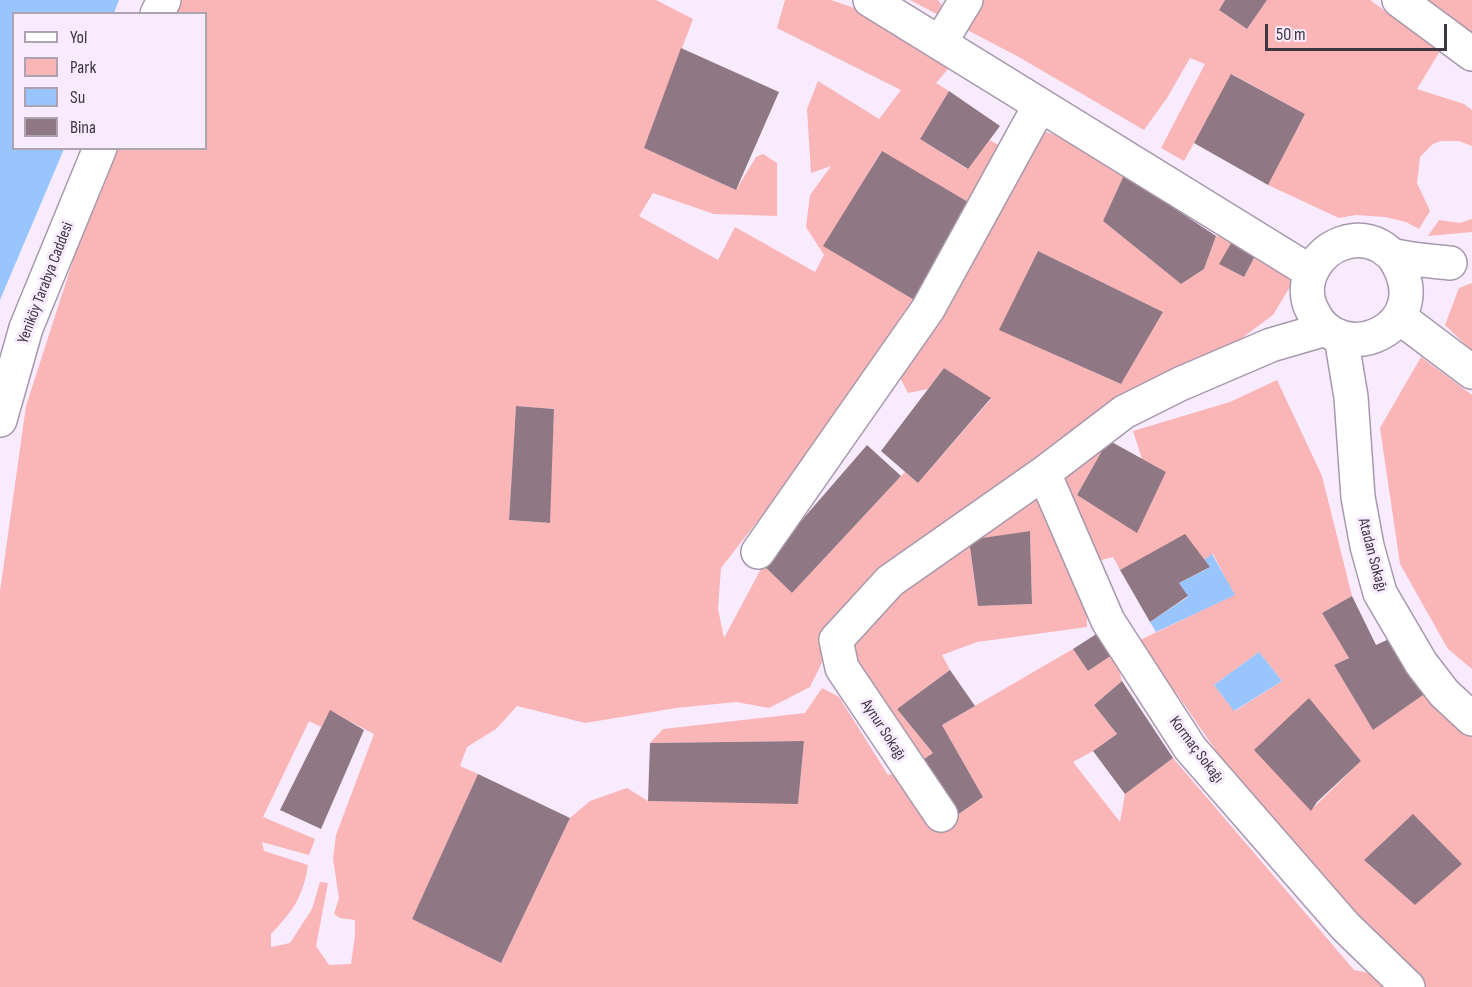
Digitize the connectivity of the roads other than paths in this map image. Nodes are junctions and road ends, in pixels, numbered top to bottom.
1 (870, 0) edge
2 (966, 0) edge
3 (1399, 0) edge
4 (940, 43) junction
5 (1472, 54) edge
6 (1040, 105) junction
7 (99, 150) edge
8 (1393, 256) junction
9 (1461, 261) edge
10 (1309, 286) junction
11 (1407, 286) junction
12 (1399, 317) junction
13 (1334, 333) junction
14 (1374, 337) junction
15 (1272, 345) junction
16 (1472, 372) edge
17 (1351, 397) junction
18 (0, 420) edge
19 (1044, 473) junction
20 (758, 552) dead end
21 (1472, 719) edge
22 (941, 814) dead end
23 (1408, 987) edge

1 - 4 street
2 - 4 street
3 - 5 street
4 - 6 street
6 - 10 street
6 - 20 street
7 - 18 street, Yeniköy Tarabya Caddesi
8 - 9 street
8 - 10 street
8 - 11 street
9 - 11 street
10 - 13 street
10 - 15 street
11 - 12 street
12 - 14 street
12 - 16 street
13 - 14 street
13 - 15 street
13 - 17 street, Atadan Sokağı
14 - 17 street
15 - 19 street
17 - 21 street, Atadan Sokağı
19 - 22 street, Aynur Sokağı
19 - 23 street, Kormaç Sokağı

